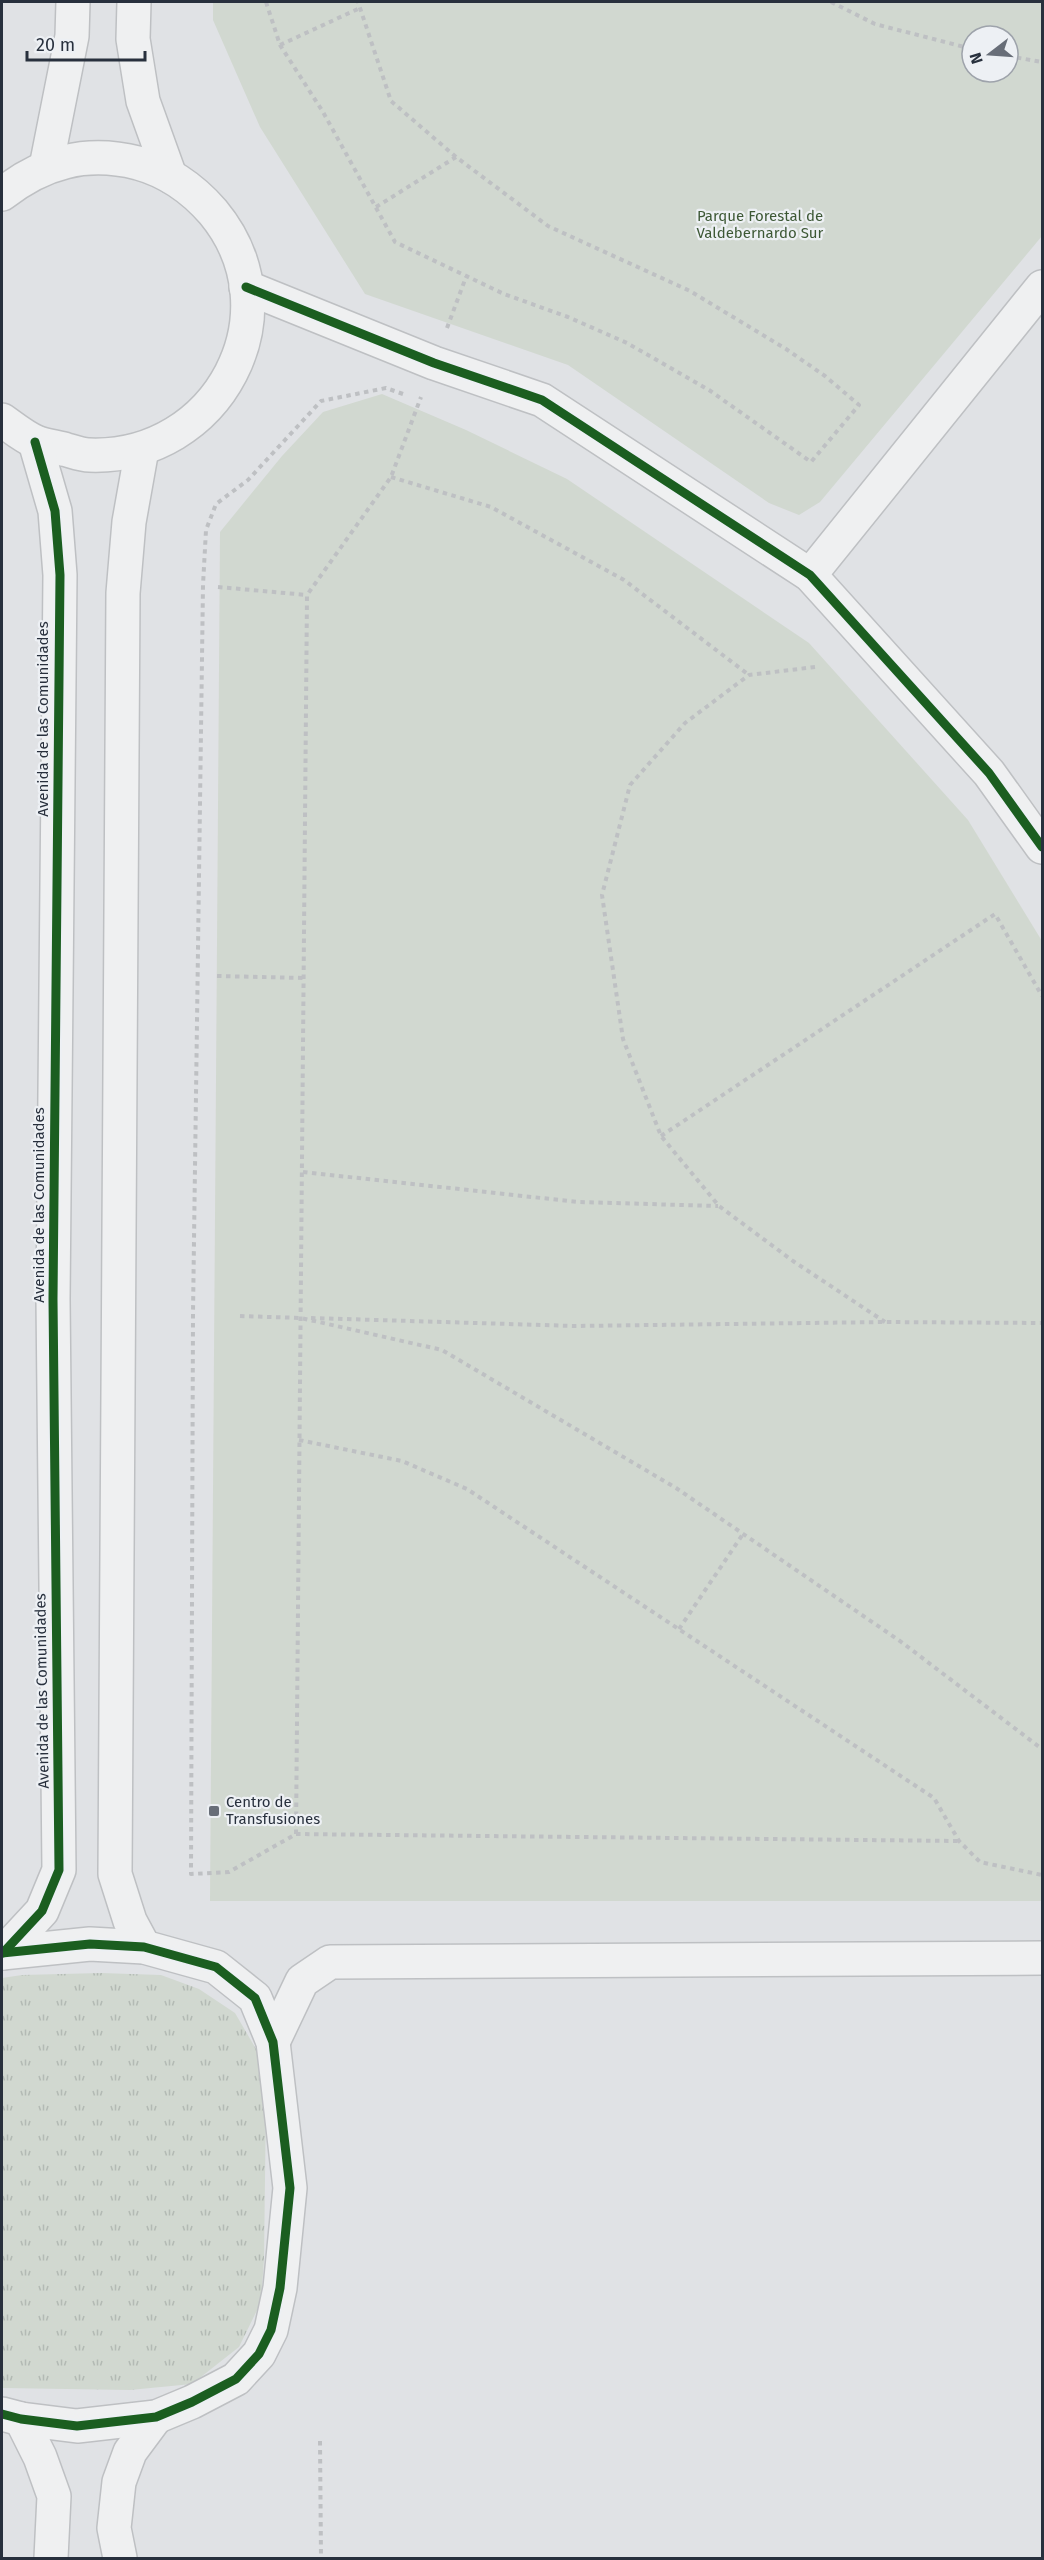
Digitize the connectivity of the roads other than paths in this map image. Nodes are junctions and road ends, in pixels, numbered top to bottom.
1 (73, 2) edge
2 (134, 2) edge
3 (46, 167) junction
4 (170, 176) junction
5 (2, 194) edge
6 (246, 287) junction
7 (1042, 287) edge
8 (2, 420) edge
9 (35, 442) junction
10 (142, 449) junction
11 (810, 575) junction
12 (1042, 847) edge
13 (144, 1947) junction
14 (2, 1953) edge
15 (1042, 1958) edge
16 (273, 2042) junction
17 (11, 2416) edge
18 (156, 2417) junction
19 (51, 2559) edge
20 (120, 2559) edge

1 - 3 street
2 - 4 street
3 - 4 street
3 - 5 street
4 - 6 street
6 - 10 street
6 - 11 street
7 - 11 street
8 - 9 street
9 - 10 street
9 - 14 street, Avenida de las Comunidades
10 - 13 street
11 - 12 street
13 - 14 street
13 - 16 street
15 - 16 street
16 - 18 street
17 - 18 street
17 - 19 street
18 - 20 street

